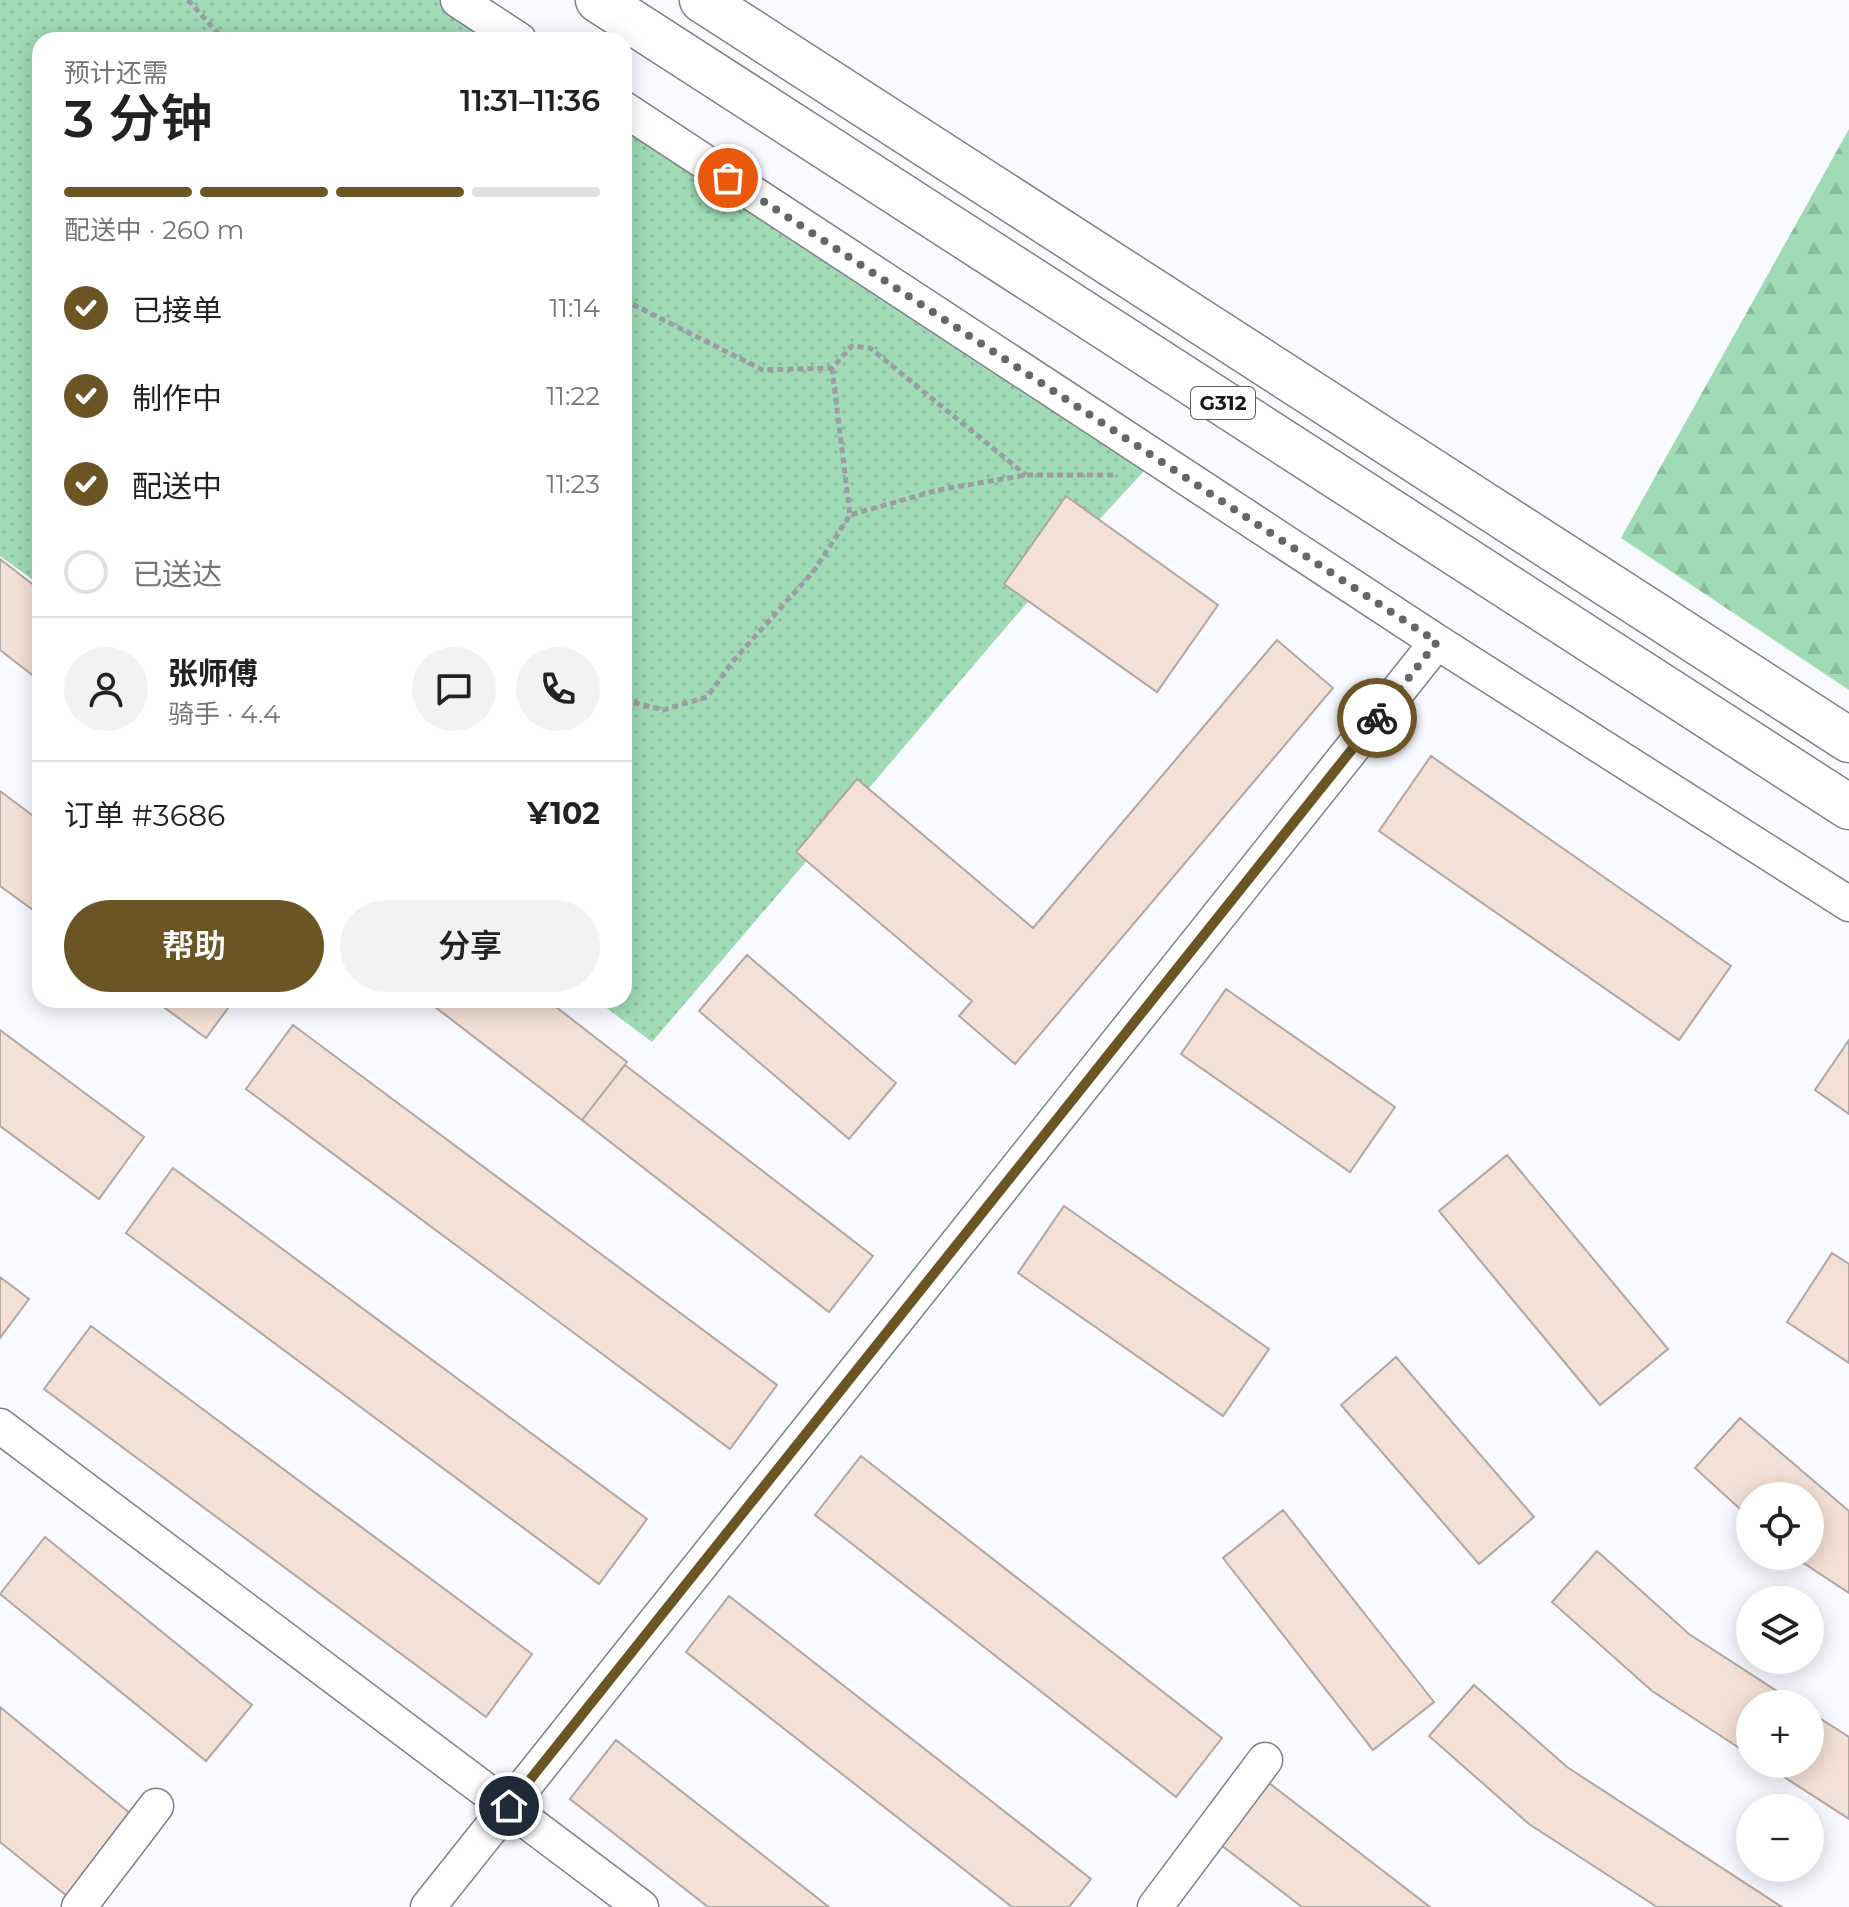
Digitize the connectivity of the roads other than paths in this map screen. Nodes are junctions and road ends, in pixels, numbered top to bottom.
1 (458, 0) edge
2 (598, 0) edge
3 (702, 0) edge
4 (507, 32) edge
5 (632, 114) edge
6 (1437, 642) junction
7 (1849, 740) edge
8 (1849, 807) edge
9 (1849, 904) edge
10 (0, 1426) edge
11 (1265, 1760) dead end
12 (156, 1806) dead end
13 (509, 1806) junction
14 (79, 1907) edge
15 (428, 1907) edge
16 (641, 1907) edge
17 (1155, 1907) edge

1 - 4 street
2 - 8 highway, G312
3 - 7 highway, G312
5 - 6 street
6 - 9 street
6 - 13 street
10 - 13 street
11 - 17 street
12 - 14 street
13 - 15 street
13 - 16 street

